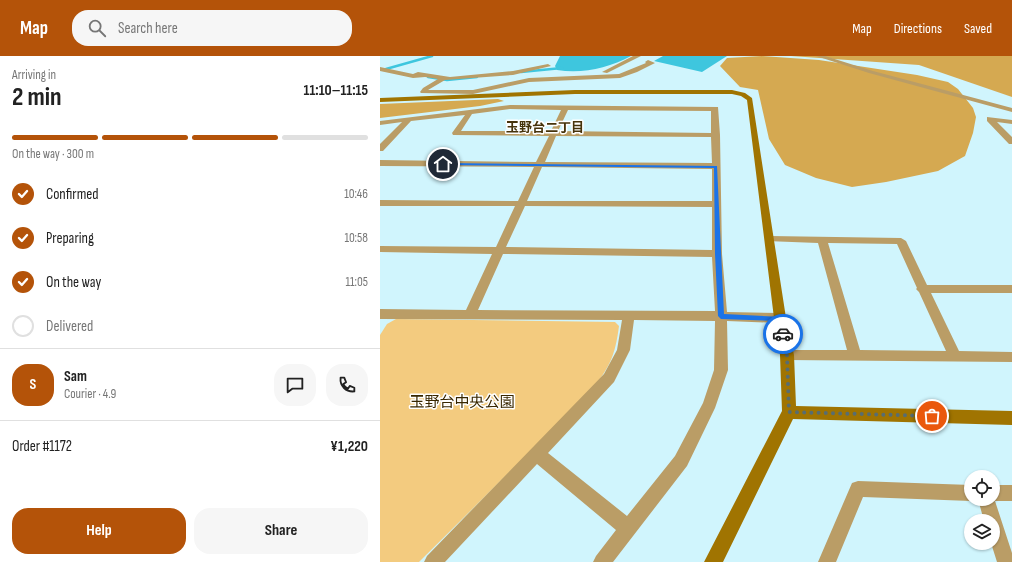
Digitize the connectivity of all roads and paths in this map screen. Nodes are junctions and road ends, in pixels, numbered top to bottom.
1 (638, 56) edge
2 (658, 56) edge
3 (819, 56) edge
4 (648, 62) junction
5 (380, 69) edge
6 (605, 72) junction
7 (443, 79) junction
8 (473, 94) junction
9 (380, 100) edge
10 (566, 107) junction
11 (1012, 110) edge
12 (470, 112) junction
13 (408, 121) junction
14 (1012, 122) edge
15 (380, 123) edge
16 (553, 133) junction
17 (716, 135) junction
18 (1012, 142) edge
19 (380, 149) edge
20 (380, 163) edge
21 (539, 165) junction
22 (716, 166) junction
23 (380, 203) edge
24 (521, 203) junction
25 (717, 204) junction
26 (770, 239) junction
27 (822, 240) junction
28 (380, 249) edge
29 (498, 251) junction
30 (717, 254) junction
31 (922, 289) junction
32 (1012, 289) edge
33 (470, 314) junction
34 (629, 316) junction
35 (721, 316) junction
36 (382, 317) edge
37 (780, 318) junction
38 (787, 355) junction
39 (855, 356) junction
40 (955, 356) junction
41 (1012, 357) edge
42 (789, 412) junction
43 (1012, 418) edge
44 (537, 454) junction
45 (964, 492) edge
46 (1000, 493) edge
47 (1012, 493) edge
48 (628, 528) junction
49 (1000, 544) edge
50 (433, 562) edge
51 (602, 562) edge
52 (713, 562) edge
53 (826, 562) edge
54 (1006, 562) edge

1 - 6 street
2 - 4 street
3 - 11 street
4 - 6 street
4 - 8 street
5 - 7 street
6 - 7 street
7 - 8 street
8 - 9 street
8 - 26 street
10 - 12 street
10 - 16 street
10 - 17 street
12 - 13 street
12 - 16 street
13 - 15 street
13 - 19 street
14 - 18 street
16 - 17 street
16 - 21 street
17 - 22 street
20 - 21 street
21 - 22 street
21 - 24 street
22 - 25 street
23 - 24 street
24 - 25 street
24 - 29 street
25 - 30 street
26 - 27 street
26 - 37 street
27 - 31 street
27 - 39 street
28 - 29 street
29 - 30 street
29 - 33 street
30 - 35 street
31 - 32 street
31 - 40 street
33 - 34 street
33 - 36 street
34 - 35 street
34 - 44 street
35 - 37 street
35 - 48 street
37 - 38 street
38 - 39 street
38 - 42 street
39 - 40 street
40 - 41 street
42 - 43 street
42 - 52 street
44 - 48 street
44 - 50 street
45 - 53 street
46 - 47 street
48 - 51 street
49 - 54 street

